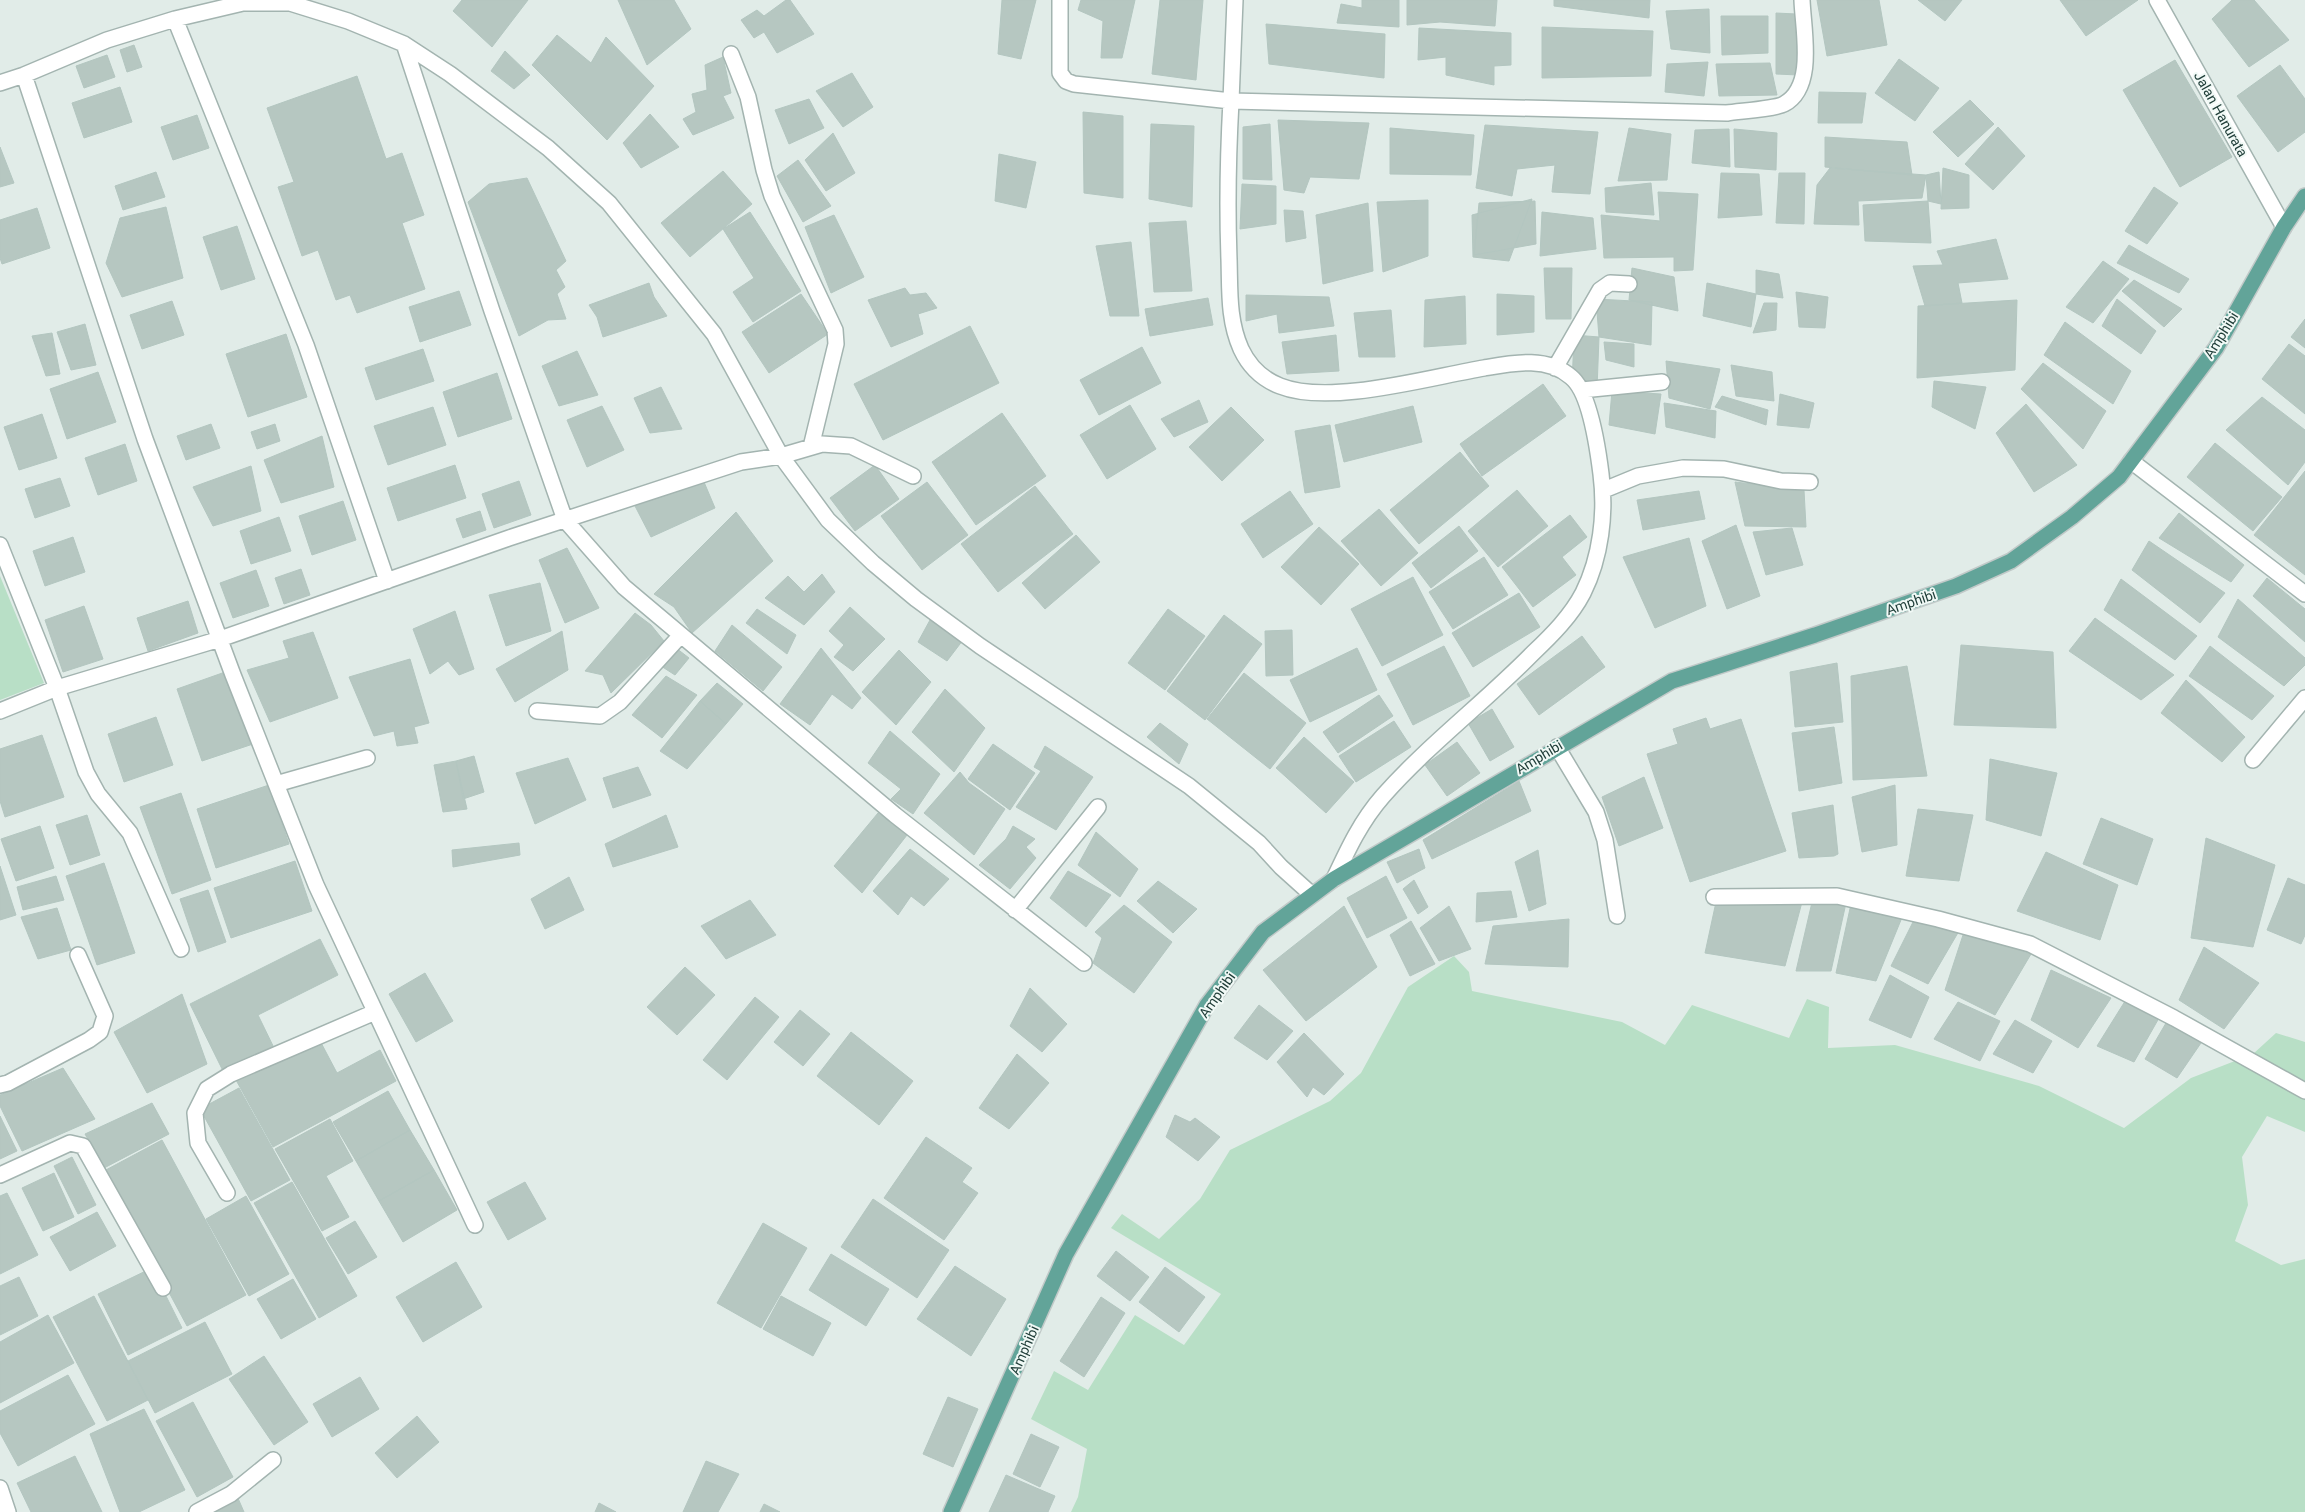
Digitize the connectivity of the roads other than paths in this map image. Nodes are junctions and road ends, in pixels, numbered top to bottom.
1 (1060, 0) edge
2 (1235, 0) edge
3 (1802, 0) edge
4 (2157, 0) edge
5 (175, 19) junction
6 (404, 44) junction
7 (731, 54) dead end
8 (24, 75) junction
9 (0, 83) edge
10 (1231, 101) junction
11 (2305, 196) edge
12 (2284, 227) junction
13 (1629, 284) dead end
14 (1555, 368) junction
15 (1662, 382) dead end
16 (1582, 390) junction
17 (811, 446) junction
18 (781, 456) junction
19 (2131, 461) junction
20 (912, 476) dead end
21 (1810, 482) dead end
22 (1604, 490) junction
23 (565, 520) junction
24 (0, 545) edge
25 (387, 581) junction
26 (2305, 594) edge
27 (681, 634) junction
28 (220, 639) junction
29 (57, 688) junction
30 (2305, 698) edge
31 (0, 711) edge
32 (537, 711) dead end
33 (1557, 747) junction
34 (367, 758) dead end
35 (2253, 760) dead end
36 (276, 784) junction
37 (1098, 807) dead end
38 (1334, 879) junction
39 (1312, 894) junction
40 (1714, 897) dead end
41 (1016, 910) junction
42 (1616, 916) dead end
43 (181, 949) dead end
44 (78, 955) dead end
45 (1084, 963) dead end
46 (375, 1012) junction
47 (0, 1084) edge
48 (2305, 1091) edge
49 (0, 1176) edge
50 (227, 1193) dead end
51 (475, 1225) dead end
52 (163, 1288) dead end
53 (273, 1460) dead end
54 (0, 1488) edge
55 (8, 1512) edge
56 (197, 1512) edge
57 (951, 1512) edge

1 - 10 street
2 - 10 street
3 - 10 street
4 - 12 street, Jalan Hanurata
5 - 6 street
5 - 8 street
5 - 25 street
6 - 18 street
6 - 23 street
7 - 17 street
8 - 9 street
8 - 28 street
10 - 14 street
11 - 12 main road, Amphibi
12 - 19 main road, Amphibi
13 - 14 street
14 - 16 street
15 - 16 street
16 - 22 street
17 - 18 street
17 - 20 street
18 - 23 street
18 - 39 street
19 - 26 street
19 - 33 main road, Amphibi
21 - 22 street
22 - 38 street
23 - 25 street
23 - 27 street
24 - 29 street
25 - 28 street
27 - 32 street
27 - 41 street
28 - 29 street
28 - 36 street
29 - 31 street
29 - 43 street
30 - 35 street
33 - 38 main road, Amphibi
33 - 42 street
34 - 36 street
36 - 46 street
37 - 41 street
38 - 39 main road, Amphibi
39 - 57 main road, Amphibi
40 - 48 street
41 - 45 street
44 - 47 street
46 - 50 street
46 - 51 street
49 - 52 street
53 - 56 street
54 - 55 street

